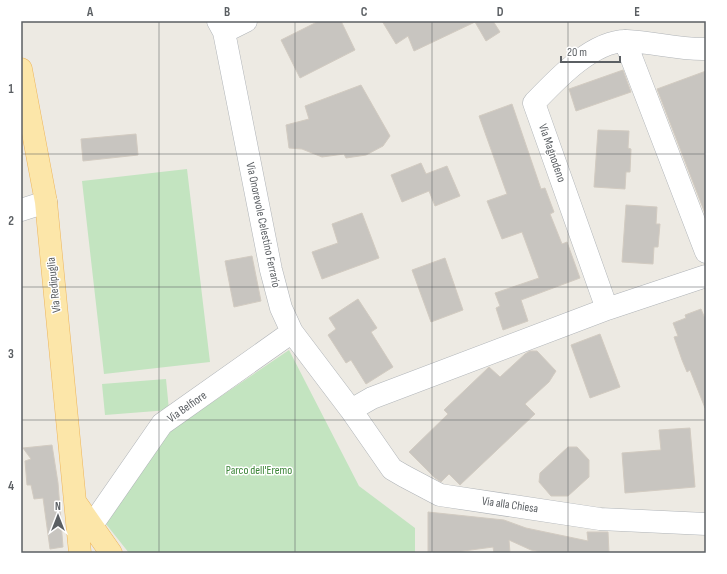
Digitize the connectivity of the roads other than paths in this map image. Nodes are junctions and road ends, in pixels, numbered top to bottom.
1 (246, 21) edge
2 (221, 26) edge
3 (625, 41) junction
4 (706, 49) edge
5 (21, 69) edge
6 (46, 202) junction
7 (21, 210) edge
8 (706, 252) edge
9 (706, 276) edge
10 (607, 309) junction
11 (292, 332) junction
12 (351, 410) junction
13 (76, 502) junction
14 (706, 524) edge
15 (92, 525) junction
16 (80, 553) edge
17 (111, 553) edge

1 - 2 street
2 - 11 street, Via Onorevole Celestino Ferrario
3 - 4 street, Via Magnodeno
3 - 8 street
3 - 10 street, Via Magnodeno
5 - 6 main road, Via Redipuglia
6 - 7 street
6 - 13 main road, Via Redipuglia
9 - 10 street
10 - 12 street
11 - 12 street, Via Onorevole Celestino Ferrario
11 - 15 street, Via Belfiore
12 - 14 street, Via alla Chiesa
13 - 15 main road, Via Redipuglia
13 - 16 main road, Via Redipuglia
15 - 17 main road, Via Redipuglia

